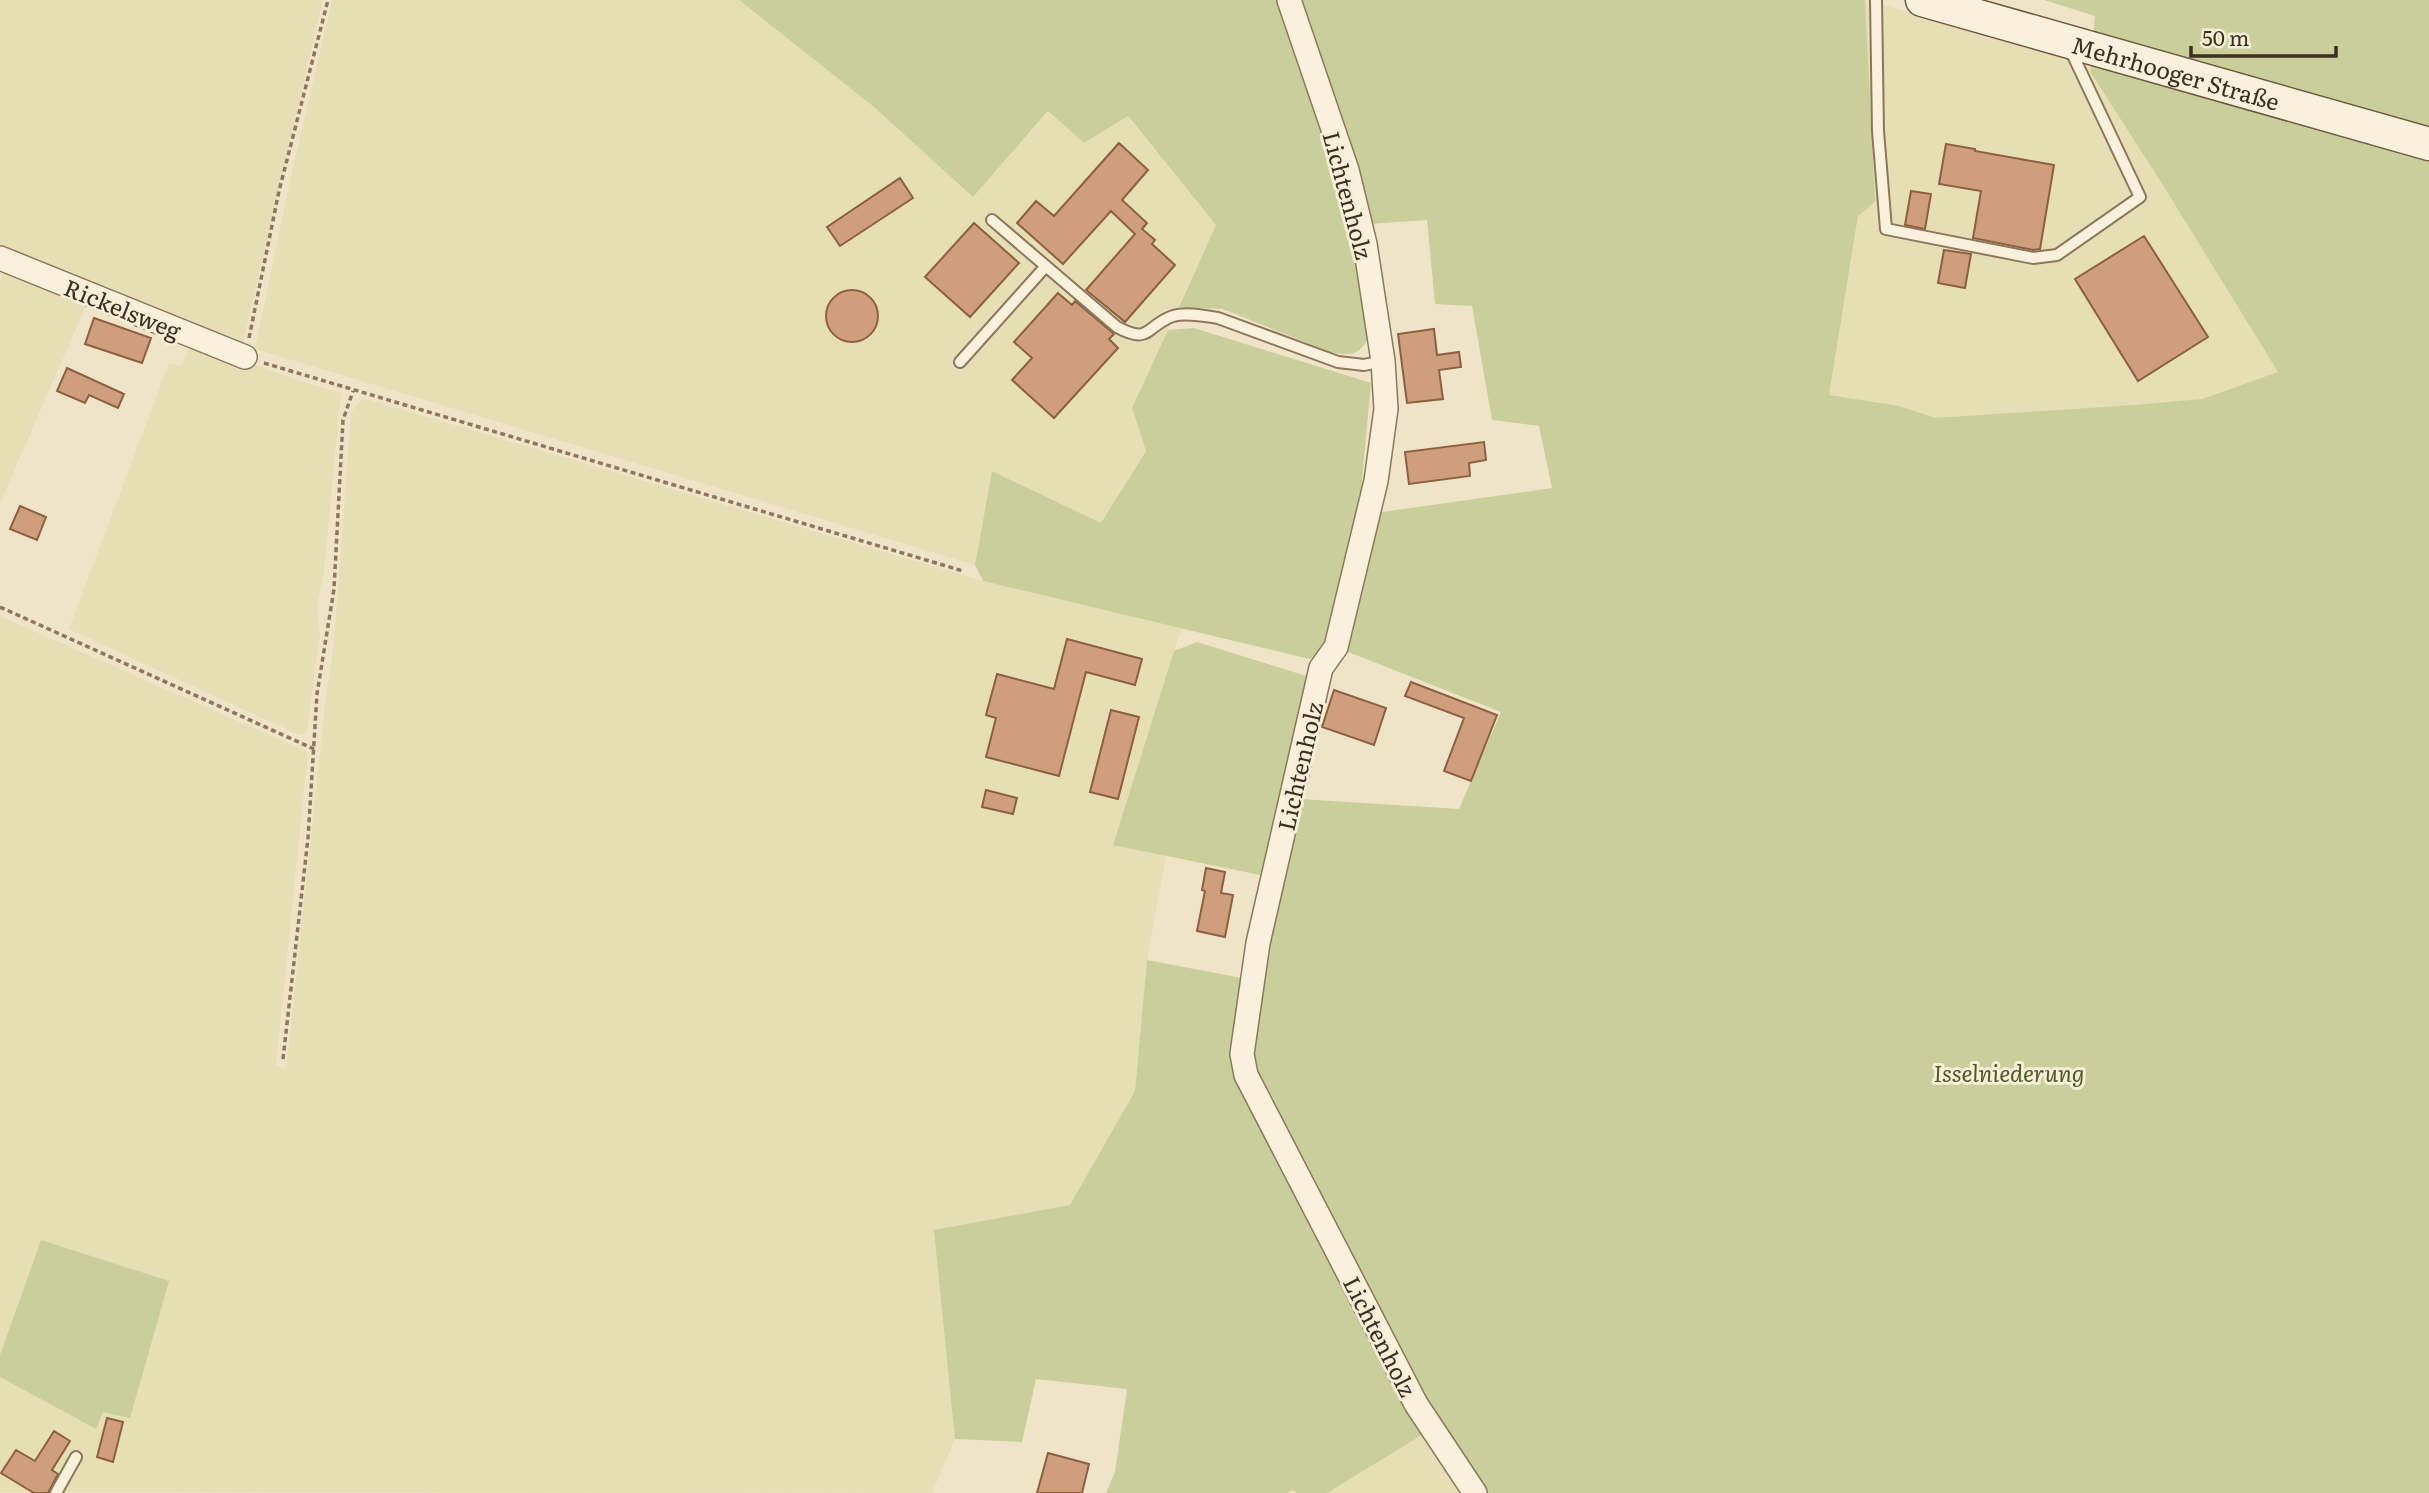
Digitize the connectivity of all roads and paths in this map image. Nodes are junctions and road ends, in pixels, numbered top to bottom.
1 (328, 0) edge
2 (1289, 0) edge
3 (1876, 0) edge
4 (1922, 0) edge
5 (2066, 41) junction
6 (2429, 144) edge
7 (992, 220) dead end
8 (0, 258) edge
9 (1046, 266) junction
10 (245, 357) junction
11 (1383, 361) junction
12 (960, 362) dead end
13 (354, 391) junction
14 (963, 571) dead end
15 (0, 607) edge
16 (314, 749) junction
17 (283, 1059) dead end
18 (76, 1457) dead end
19 (56, 1493) edge
20 (1475, 1493) edge

1 - 10 path
2 - 11 street, Lichtenholz
3 - 5 lane
4 - 5 main road, Mehrhooger Straße
5 - 6 main road, Mehrhooger Straße
7 - 9 lane
8 - 10 street, Rickelsweg
9 - 11 lane
9 - 12 lane
10 - 13 path
11 - 20 street, Lichtenholz
13 - 14 path
13 - 16 path
15 - 16 path
16 - 17 path
18 - 19 lane

